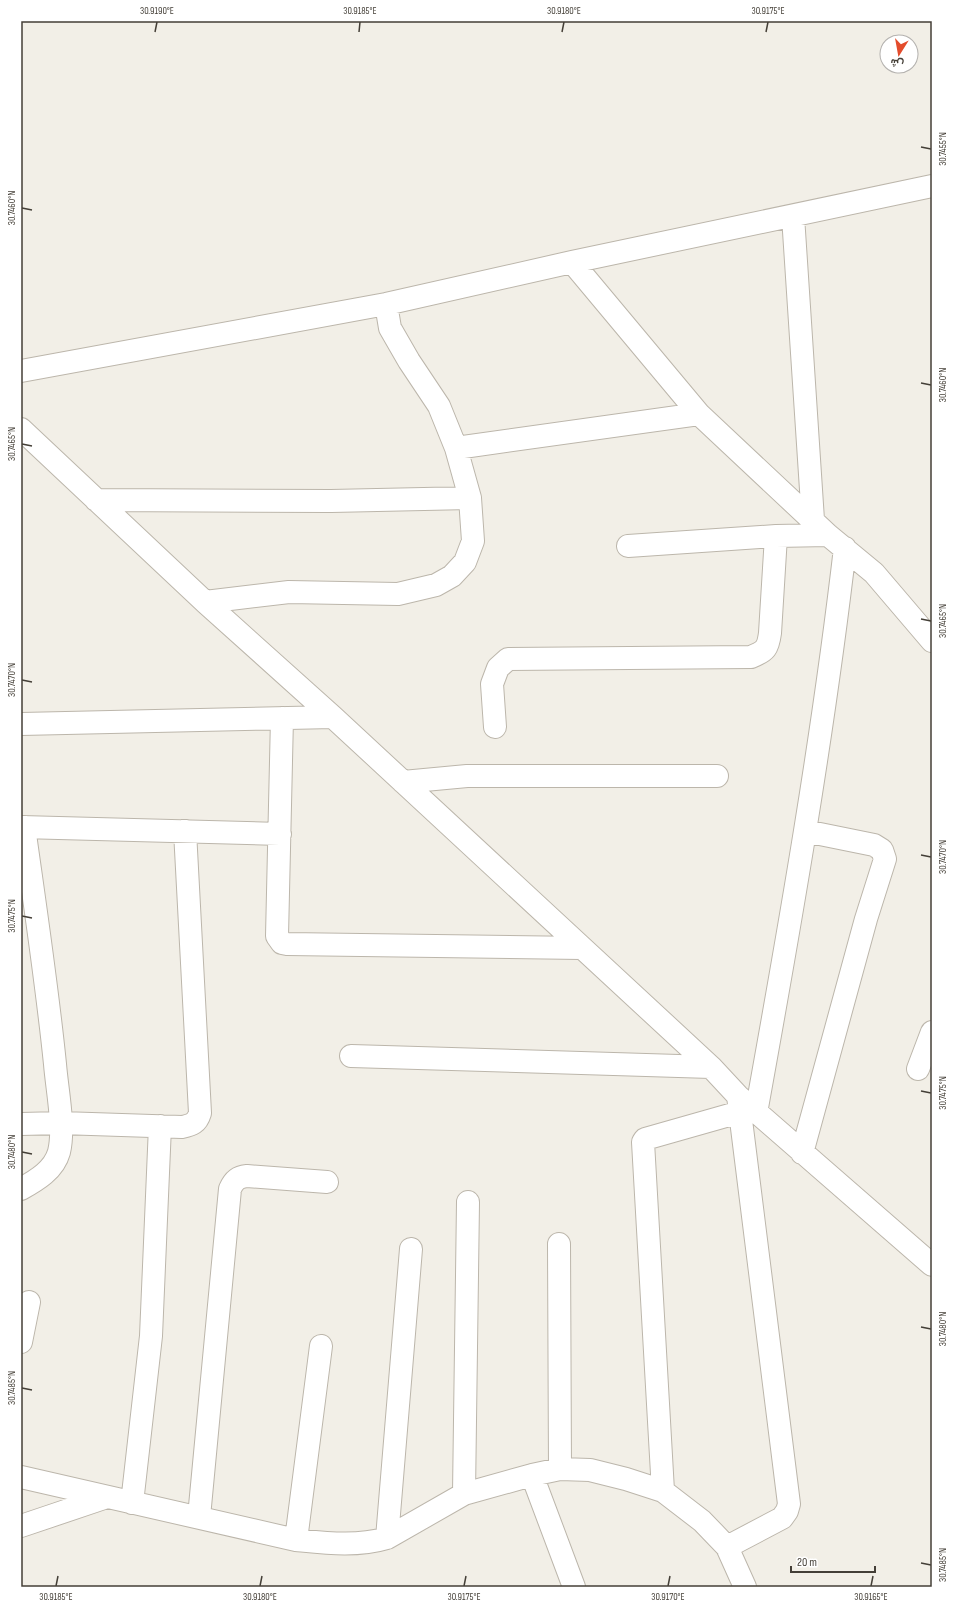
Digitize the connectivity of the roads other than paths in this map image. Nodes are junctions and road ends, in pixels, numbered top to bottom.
1 (932, 186) edge
2 (793, 216) junction
3 (572, 262) junction
4 (386, 304) junction
5 (21, 371) edge
6 (698, 414) junction
7 (21, 429) edge
8 (456, 448) junction
9 (470, 498) junction
10 (96, 500) junction
11 (812, 520) junction
12 (828, 535) junction
13 (776, 536) junction
14 (628, 546) dead end
15 (845, 548) junction
16 (204, 602) junction
17 (932, 641) edge
18 (333, 717) junction
19 (282, 718) junction
20 (21, 724) edge
21 (495, 727) dead end
22 (717, 776) dead end
23 (404, 782) junction
24 (22, 827) edge
25 (805, 830) junction
26 (185, 831) junction
27 (280, 834) junction
28 (582, 948) junction
29 (932, 1032) edge
30 (351, 1056) dead end
31 (711, 1067) junction
32 (918, 1069) dead end
33 (745, 1107) junction
34 (61, 1123) junction
35 (21, 1124) edge
36 (160, 1126) junction
37 (802, 1153) junction
38 (327, 1182) dead end
39 (21, 1189) edge
40 (468, 1202) dead end
41 (559, 1244) dead end
42 (411, 1249) dead end
43 (932, 1265) edge
44 (29, 1302) dead end
45 (21, 1342) edge
46 (321, 1346) dead end
47 (560, 1469) junction
48 (532, 1475) junction
49 (21, 1477) edge
50 (663, 1491) junction
51 (464, 1494) junction
52 (108, 1497) junction
53 (132, 1502) junction
54 (199, 1518) junction
55 (21, 1526) edge
56 (387, 1538) junction
57 (296, 1540) junction
58 (727, 1548) junction
59 (574, 1587) edge
60 (745, 1587) edge

1 - 2 street
2 - 3 street
2 - 11 street
3 - 4 street
3 - 6 street
4 - 5 street
4 - 8 street
6 - 8 street
6 - 11 street
7 - 10 street
8 - 9 street
9 - 10 street
9 - 16 street
10 - 16 street
11 - 12 street
12 - 13 street
12 - 15 street
13 - 14 street
13 - 21 street
15 - 17 street
15 - 25 street
16 - 18 street
18 - 19 street
18 - 23 street
19 - 20 street
19 - 27 street
22 - 23 street
23 - 28 street
24 - 26 street
24 - 34 street
25 - 33 street
25 - 37 street
26 - 27 street
26 - 36 street
27 - 28 street
28 - 31 street
29 - 32 street
30 - 31 street
31 - 33 street
33 - 37 street
33 - 50 street
33 - 58 street
34 - 35 street
34 - 36 street
34 - 39 street
36 - 53 street
37 - 43 street
38 - 54 street
40 - 51 street
41 - 47 street
42 - 56 street
44 - 45 street
46 - 57 street
47 - 48 street
47 - 50 street
48 - 51 street
48 - 59 street
49 - 52 street
50 - 58 street
51 - 56 street
52 - 53 street
52 - 55 street
53 - 54 street
54 - 57 street
56 - 57 street
58 - 60 street

